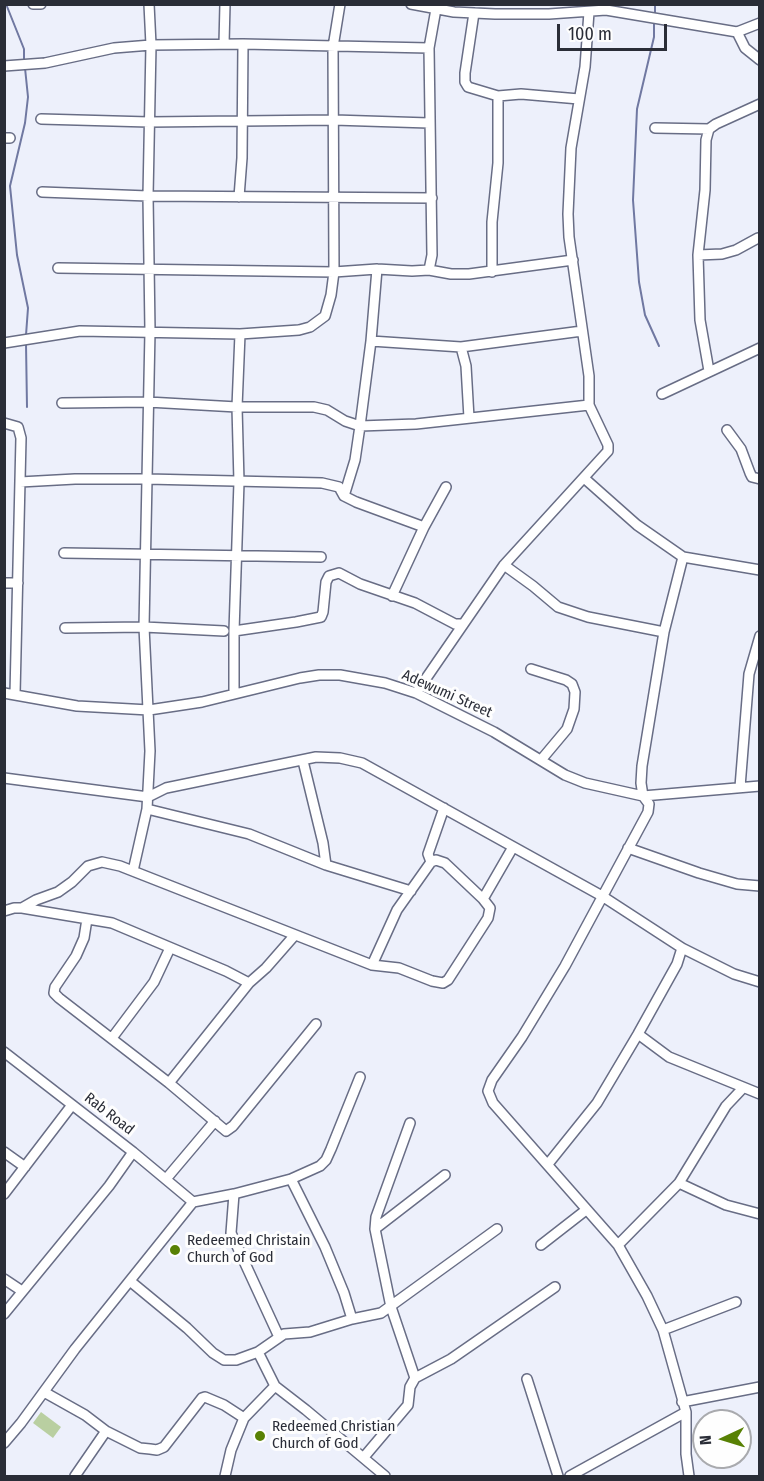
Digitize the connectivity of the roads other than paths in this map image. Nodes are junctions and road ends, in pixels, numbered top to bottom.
1 (33, 4) edge
2 (41, 4) edge
3 (149, 4) edge
4 (225, 4) edge
5 (340, 4) edge
6 (411, 4) edge
7 (606, 7) edge
8 (436, 9) junction
9 (474, 12) junction
10 (589, 12) junction
11 (759, 23) edge
12 (737, 32) junction
13 (224, 44) junction
14 (243, 44) junction
15 (151, 45) junction
16 (333, 47) junction
17 (429, 48) junction
18 (759, 60) edge
19 (4, 66) edge
20 (498, 96) junction
21 (579, 99) junction
22 (759, 104) edge
23 (41, 119) dead end
24 (334, 120) junction
25 (242, 121) junction
26 (149, 122) junction
27 (429, 123) junction
28 (655, 128) dead end
29 (709, 129) junction
30 (42, 192) dead end
31 (147, 196) junction
32 (334, 196) junction
33 (239, 197) junction
34 (432, 198) junction
35 (758, 238) edge
36 (698, 255) junction
37 (573, 260) junction
38 (58, 268) dead end
39 (377, 268) junction
40 (149, 269) junction
41 (429, 270) junction
42 (334, 272) junction
43 (492, 272) junction
44 (150, 331) junction
45 (582, 331) junction
46 (240, 334) junction
47 (371, 342) junction
48 (8, 343) edge
49 (461, 347) junction
50 (759, 348) edge
51 (709, 371) junction
52 (662, 394) dead end
53 (148, 402) junction
54 (62, 403) dead end
55 (589, 405) junction
56 (237, 407) junction
57 (469, 418) junction
58 (4, 423) edge
59 (360, 426) junction
60 (727, 430) dead end
61 (584, 478) junction
62 (147, 479) junction
63 (759, 479) edge
64 (20, 482) junction
65 (239, 482) junction
66 (446, 487) dead end
67 (344, 496) junction
68 (424, 527) junction
69 (63, 553) dead end
70 (145, 554) junction
71 (238, 555) junction
72 (321, 557) dead end
73 (683, 557) junction
74 (504, 565) junction
75 (759, 570) edge
76 (4, 583) edge
77 (18, 583) junction
78 (392, 596) junction
79 (462, 624) junction
80 (144, 627) junction
81 (65, 628) dead end
82 (229, 631) junction
83 (664, 632) junction
84 (759, 636) edge
85 (531, 669) dead end
86 (754, 673) edge
87 (10, 693) edge
88 (416, 693) junction
89 (234, 694) junction
90 (149, 710) junction
91 (303, 760) junction
92 (541, 760) junction
93 (4, 778) edge
94 (759, 786) edge
95 (740, 787) junction
96 (643, 796) junction
97 (148, 797) junction
98 (444, 808) junction
99 (147, 809) junction
100 (513, 847) junction
101 (628, 848) junction
102 (431, 862) junction
103 (326, 865) junction
104 (133, 871) junction
105 (759, 886) edge
106 (411, 891) junction
107 (602, 896) junction
108 (483, 898) junction
109 (22, 908) junction
110 (4, 911) edge
111 (87, 918) junction
112 (294, 936) junction
113 (170, 948) junction
114 (682, 948) junction
115 (372, 965) junction
116 (759, 982) edge
117 (249, 983) junction
118 (316, 1024) dead end
119 (638, 1034) junction
120 (112, 1038) junction
121 (4, 1052) edge
122 (360, 1077) dead end
123 (170, 1083) junction
124 (743, 1088) junction
125 (759, 1094) edge
126 (72, 1105) junction
127 (215, 1121) junction
128 (410, 1123) dead end
129 (4, 1152) edge
130 (133, 1152) junction
131 (548, 1164) junction
132 (25, 1167) junction
133 (446, 1175) dead end
134 (166, 1179) junction
135 (291, 1179) junction
136 (679, 1183) junction
137 (4, 1194) edge
138 (234, 1194) junction
139 (193, 1202) junction
140 (586, 1210) junction
141 (759, 1214) edge
142 (375, 1229) junction
143 (498, 1229) dead end
144 (541, 1245) dead end
145 (618, 1245) junction
146 (4, 1279) edge
147 (130, 1281) junction
148 (555, 1287) dead end
149 (22, 1291) junction
150 (736, 1302) dead end
151 (391, 1306) junction
152 (4, 1314) edge
153 (352, 1319) junction
154 (663, 1330) junction
155 (279, 1336) junction
156 (258, 1352) junction
157 (415, 1378) junction
158 (527, 1379) dead end
159 (275, 1386) junction
160 (759, 1388) edge
161 (44, 1392) junction
162 (682, 1402) junction
163 (686, 1412) junction
164 (244, 1418) junction
165 (106, 1431) junction
166 (4, 1443) edge
167 (364, 1457) junction
168 (75, 1476) edge
169 (225, 1476) edge
170 (385, 1476) edge
171 (558, 1476) edge
172 (570, 1476) edge
173 (689, 1476) edge

1 - 2 street
3 - 15 street
4 - 13 street
5 - 16 street
6 - 8 street
7 - 10 street
7 - 12 street
8 - 9 street
8 - 17 street
9 - 10 street
9 - 20 street
10 - 21 street
11 - 12 street
12 - 18 street
13 - 14 street
13 - 15 street
14 - 16 street
14 - 25 street
15 - 19 street
15 - 26 street
16 - 17 street
16 - 24 street
17 - 27 street
20 - 21 street
20 - 43 street
21 - 37 street
22 - 29 street
23 - 26 street
24 - 25 street
24 - 27 street
24 - 32 street
25 - 26 street
25 - 33 street
26 - 31 street
27 - 34 street
28 - 29 street
29 - 36 street
30 - 31 street
31 - 33 street
31 - 40 street
32 - 33 street
32 - 34 street
32 - 42 street
34 - 41 street
35 - 36 street
36 - 51 street
37 - 43 street
37 - 45 street
38 - 40 street
39 - 41 street
39 - 42 street
39 - 47 street
40 - 42 street
40 - 44 street
41 - 43 street
42 - 46 street
44 - 46 street
44 - 48 street
44 - 53 street
45 - 49 street
45 - 55 street
46 - 56 street
47 - 49 street
47 - 59 street
49 - 57 street
50 - 51 street
51 - 52 street
53 - 54 street
53 - 56 street
53 - 62 street
55 - 57 street
55 - 61 street
56 - 59 street
56 - 65 street
57 - 59 street
58 - 64 street
59 - 67 street
60 - 63 street
61 - 73 street
61 - 74 street
62 - 64 street
62 - 65 street
62 - 70 street
64 - 77 street
65 - 67 street
65 - 71 street
66 - 68 street
67 - 68 street
68 - 78 street
69 - 70 street
70 - 71 street
70 - 80 street
71 - 72 street
71 - 82 street
73 - 75 street
73 - 83 street
74 - 79 street
74 - 83 street
76 - 77 street
77 - 87 street
78 - 79 street
78 - 82 street
79 - 88 street
80 - 81 street
80 - 82 street
80 - 90 street
82 - 89 street
83 - 96 street
84 - 86 street
85 - 92 street
86 - 95 street
87 - 90 street, Adewumi Street
88 - 89 street, Adewumi Street
88 - 92 street, Adewumi Street
89 - 90 street, Adewumi Street
90 - 97 street
91 - 97 street
91 - 98 street
91 - 103 street
92 - 96 street, Adewumi Street
93 - 97 street
94 - 95 street, Adewumi Street
95 - 96 street, Adewumi Street
96 - 101 street
97 - 99 street
98 - 100 street
98 - 102 street
99 - 103 street
99 - 104 street
100 - 107 street
100 - 108 street
101 - 105 street
101 - 107 street
102 - 106 street
102 - 108 street
103 - 106 street
104 - 109 street
104 - 112 street
106 - 115 street
107 - 114 street
107 - 131 street
108 - 115 street
109 - 110 street
109 - 111 street
111 - 113 street
111 - 120 street
112 - 115 street
112 - 117 street
113 - 117 street
113 - 120 street
114 - 116 street
114 - 119 street
117 - 123 street
118 - 127 street
119 - 124 street
119 - 131 street
120 - 123 street
121 - 126 street, Rab Road
122 - 135 street
123 - 127 street
124 - 125 street
124 - 136 street
126 - 130 street, Rab Road
126 - 132 street
127 - 134 street
128 - 142 street
129 - 132 street
130 - 134 street, Rab Road
130 - 149 street
131 - 140 street
132 - 137 street
133 - 142 street
134 - 139 street, Rab Road
135 - 138 street
135 - 153 street
136 - 141 street
136 - 145 street
138 - 139 street
138 - 155 street
139 - 147 street
140 - 144 street
140 - 145 street
142 - 151 street
143 - 151 street
145 - 154 street
146 - 149 street
147 - 156 street
147 - 161 street
148 - 157 street
149 - 152 street
150 - 154 street
151 - 153 street
151 - 157 street
153 - 155 street
154 - 162 street
155 - 156 street
156 - 159 street
157 - 167 street
158 - 171 street
159 - 164 street
159 - 167 street
160 - 162 street
161 - 165 street
161 - 166 street
162 - 163 street
163 - 172 street
163 - 173 street
164 - 165 street
164 - 169 street
165 - 168 street
167 - 170 street

